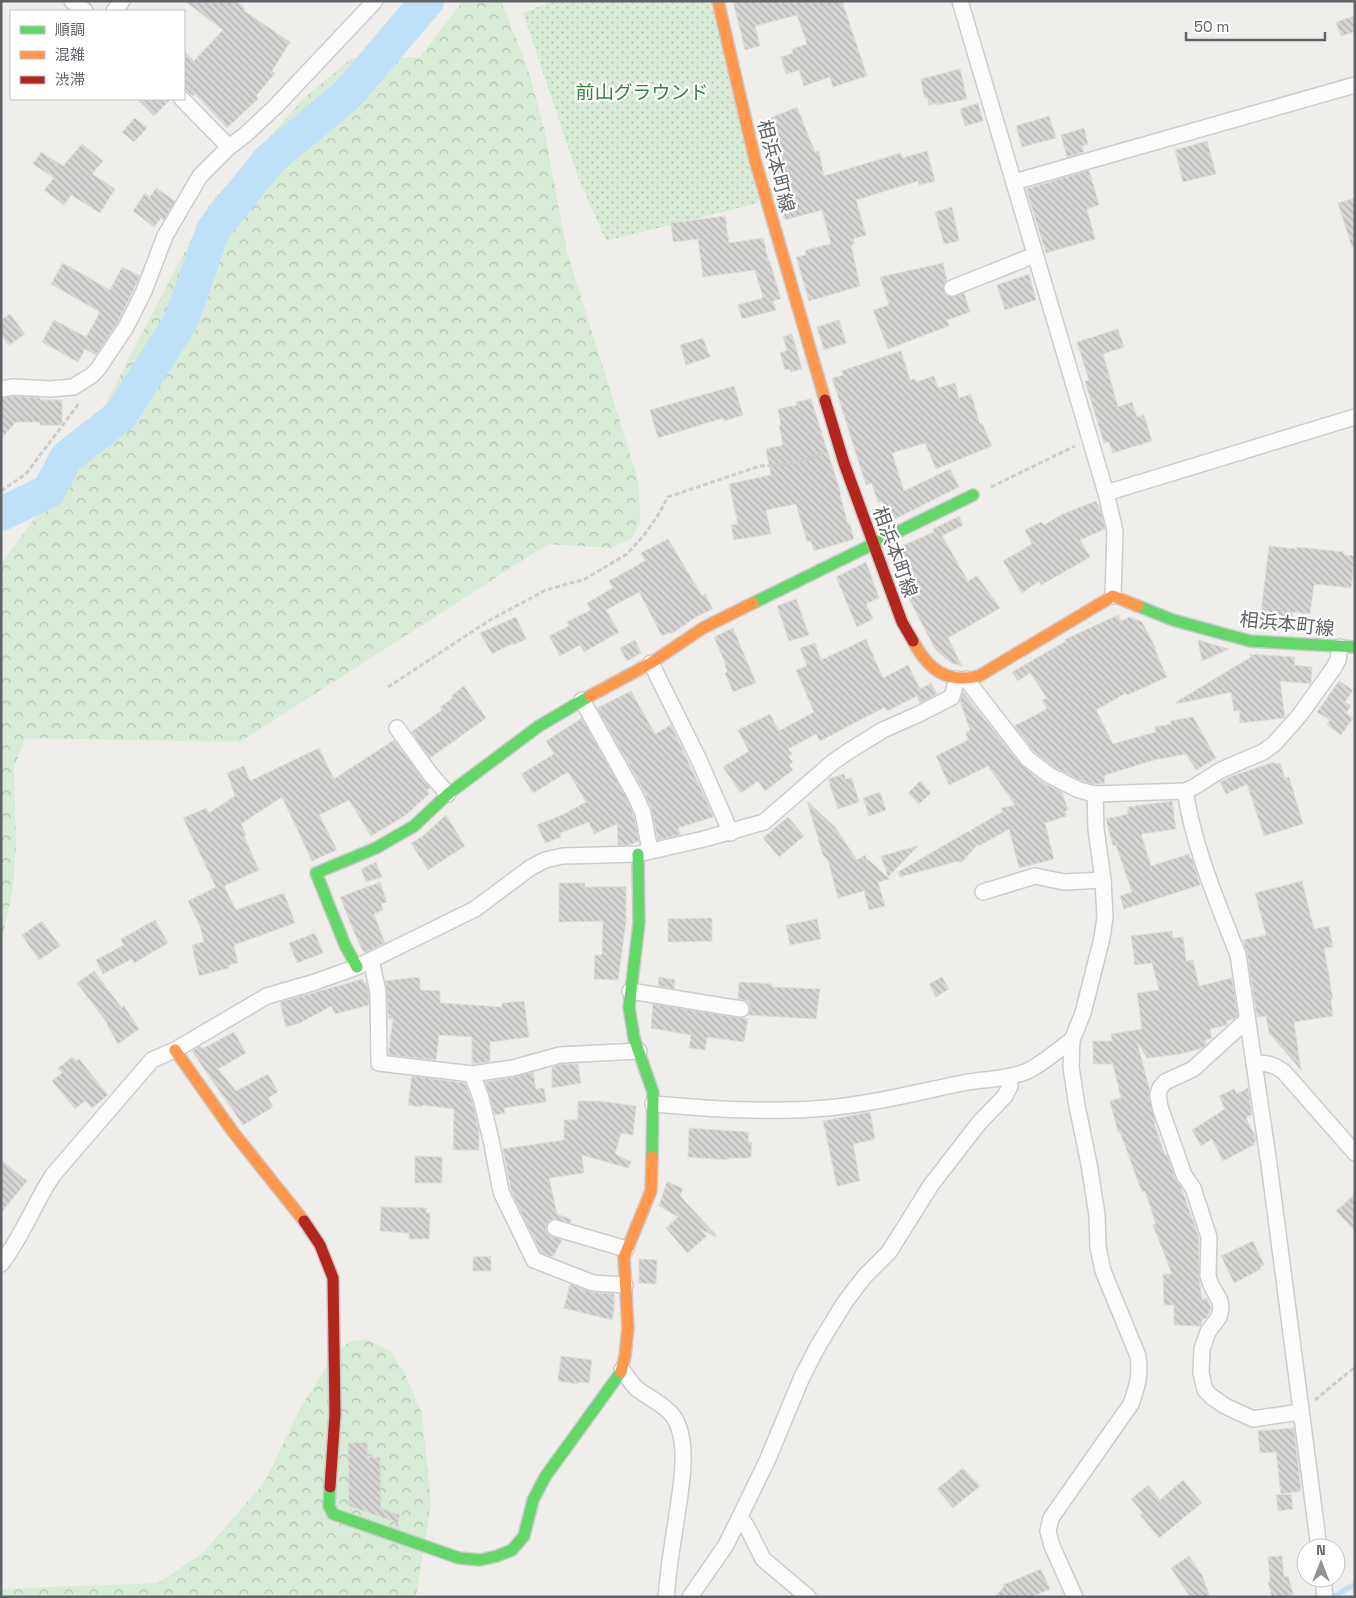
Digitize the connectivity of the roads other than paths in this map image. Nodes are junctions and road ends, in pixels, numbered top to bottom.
1 (72, 1) edge
2 (375, 1) edge
3 (718, 1) edge
4 (960, 1) edge
5 (84, 10) edge
6 (1355, 84) edge
7 (183, 100) edge
8 (229, 146) junction
9 (1014, 182) junction
10 (1035, 255) junction
11 (952, 288) dead end
12 (1, 389) edge
13 (1355, 417) edge
14 (1106, 493) junction
15 (974, 495) road end
16 (874, 545) junction
17 (1113, 596) junction
18 (1348, 647) edge
19 (651, 663) junction
20 (961, 679) junction
21 (582, 700) junction
22 (397, 728) dead end
23 (1185, 791) junction
24 (448, 794) junction
25 (1095, 794) junction
26 (731, 833) junction
27 (644, 852) junction
28 (1103, 880) junction
29 (983, 892) dead end
30 (371, 960) junction
31 (357, 967) junction
32 (630, 991) junction
33 (741, 1009) dead end
34 (1246, 1020) junction
35 (1072, 1040) junction
36 (175, 1050) junction
37 (639, 1051) junction
38 (1254, 1063) junction
39 (472, 1074) junction
40 (1009, 1077) junction
41 (653, 1104) junction
42 (1355, 1153) edge
43 (555, 1228) dead end
44 (626, 1249) junction
45 (1, 1264) edge
46 (625, 1285) junction
47 (622, 1370) junction
48 (1300, 1412) junction
49 (740, 1517) junction
50 (1318, 1538) edge
51 (666, 1597) edge
52 (690, 1597) edge
53 (808, 1597) edge
54 (1075, 1597) edge

1 - 5 street
2 - 8 street
3 - 16 street, 相浜本町線
4 - 9 street
6 - 9 street
7 - 8 street
8 - 12 street
9 - 10 street
10 - 11 street
10 - 14 street
13 - 14 street
14 - 17 street
15 - 16 street
16 - 19 street
16 - 20 street, 相浜本町線
17 - 18 street, 相浜本町線
17 - 20 street
18 - 23 street
19 - 21 street
19 - 26 street
20 - 25 street
20 - 26 street
21 - 24 street
21 - 27 street
22 - 24 street
23 - 25 street
23 - 34 street
24 - 31 street
25 - 28 street
26 - 27 street
27 - 30 street
27 - 32 street
28 - 29 street
28 - 35 street
30 - 31 street
30 - 39 street
31 - 36 street
32 - 33 street
32 - 37 street
34 - 38 street
34 - 48 street
35 - 40 street
35 - 54 street
36 - 45 street
36 - 47 street
37 - 39 street
37 - 41 street
38 - 42 street
38 - 48 street
39 - 46 street
40 - 41 street
40 - 49 street
41 - 44 street
43 - 44 street
44 - 46 street
46 - 47 street
47 - 51 street
48 - 50 street
49 - 52 street
49 - 53 street

